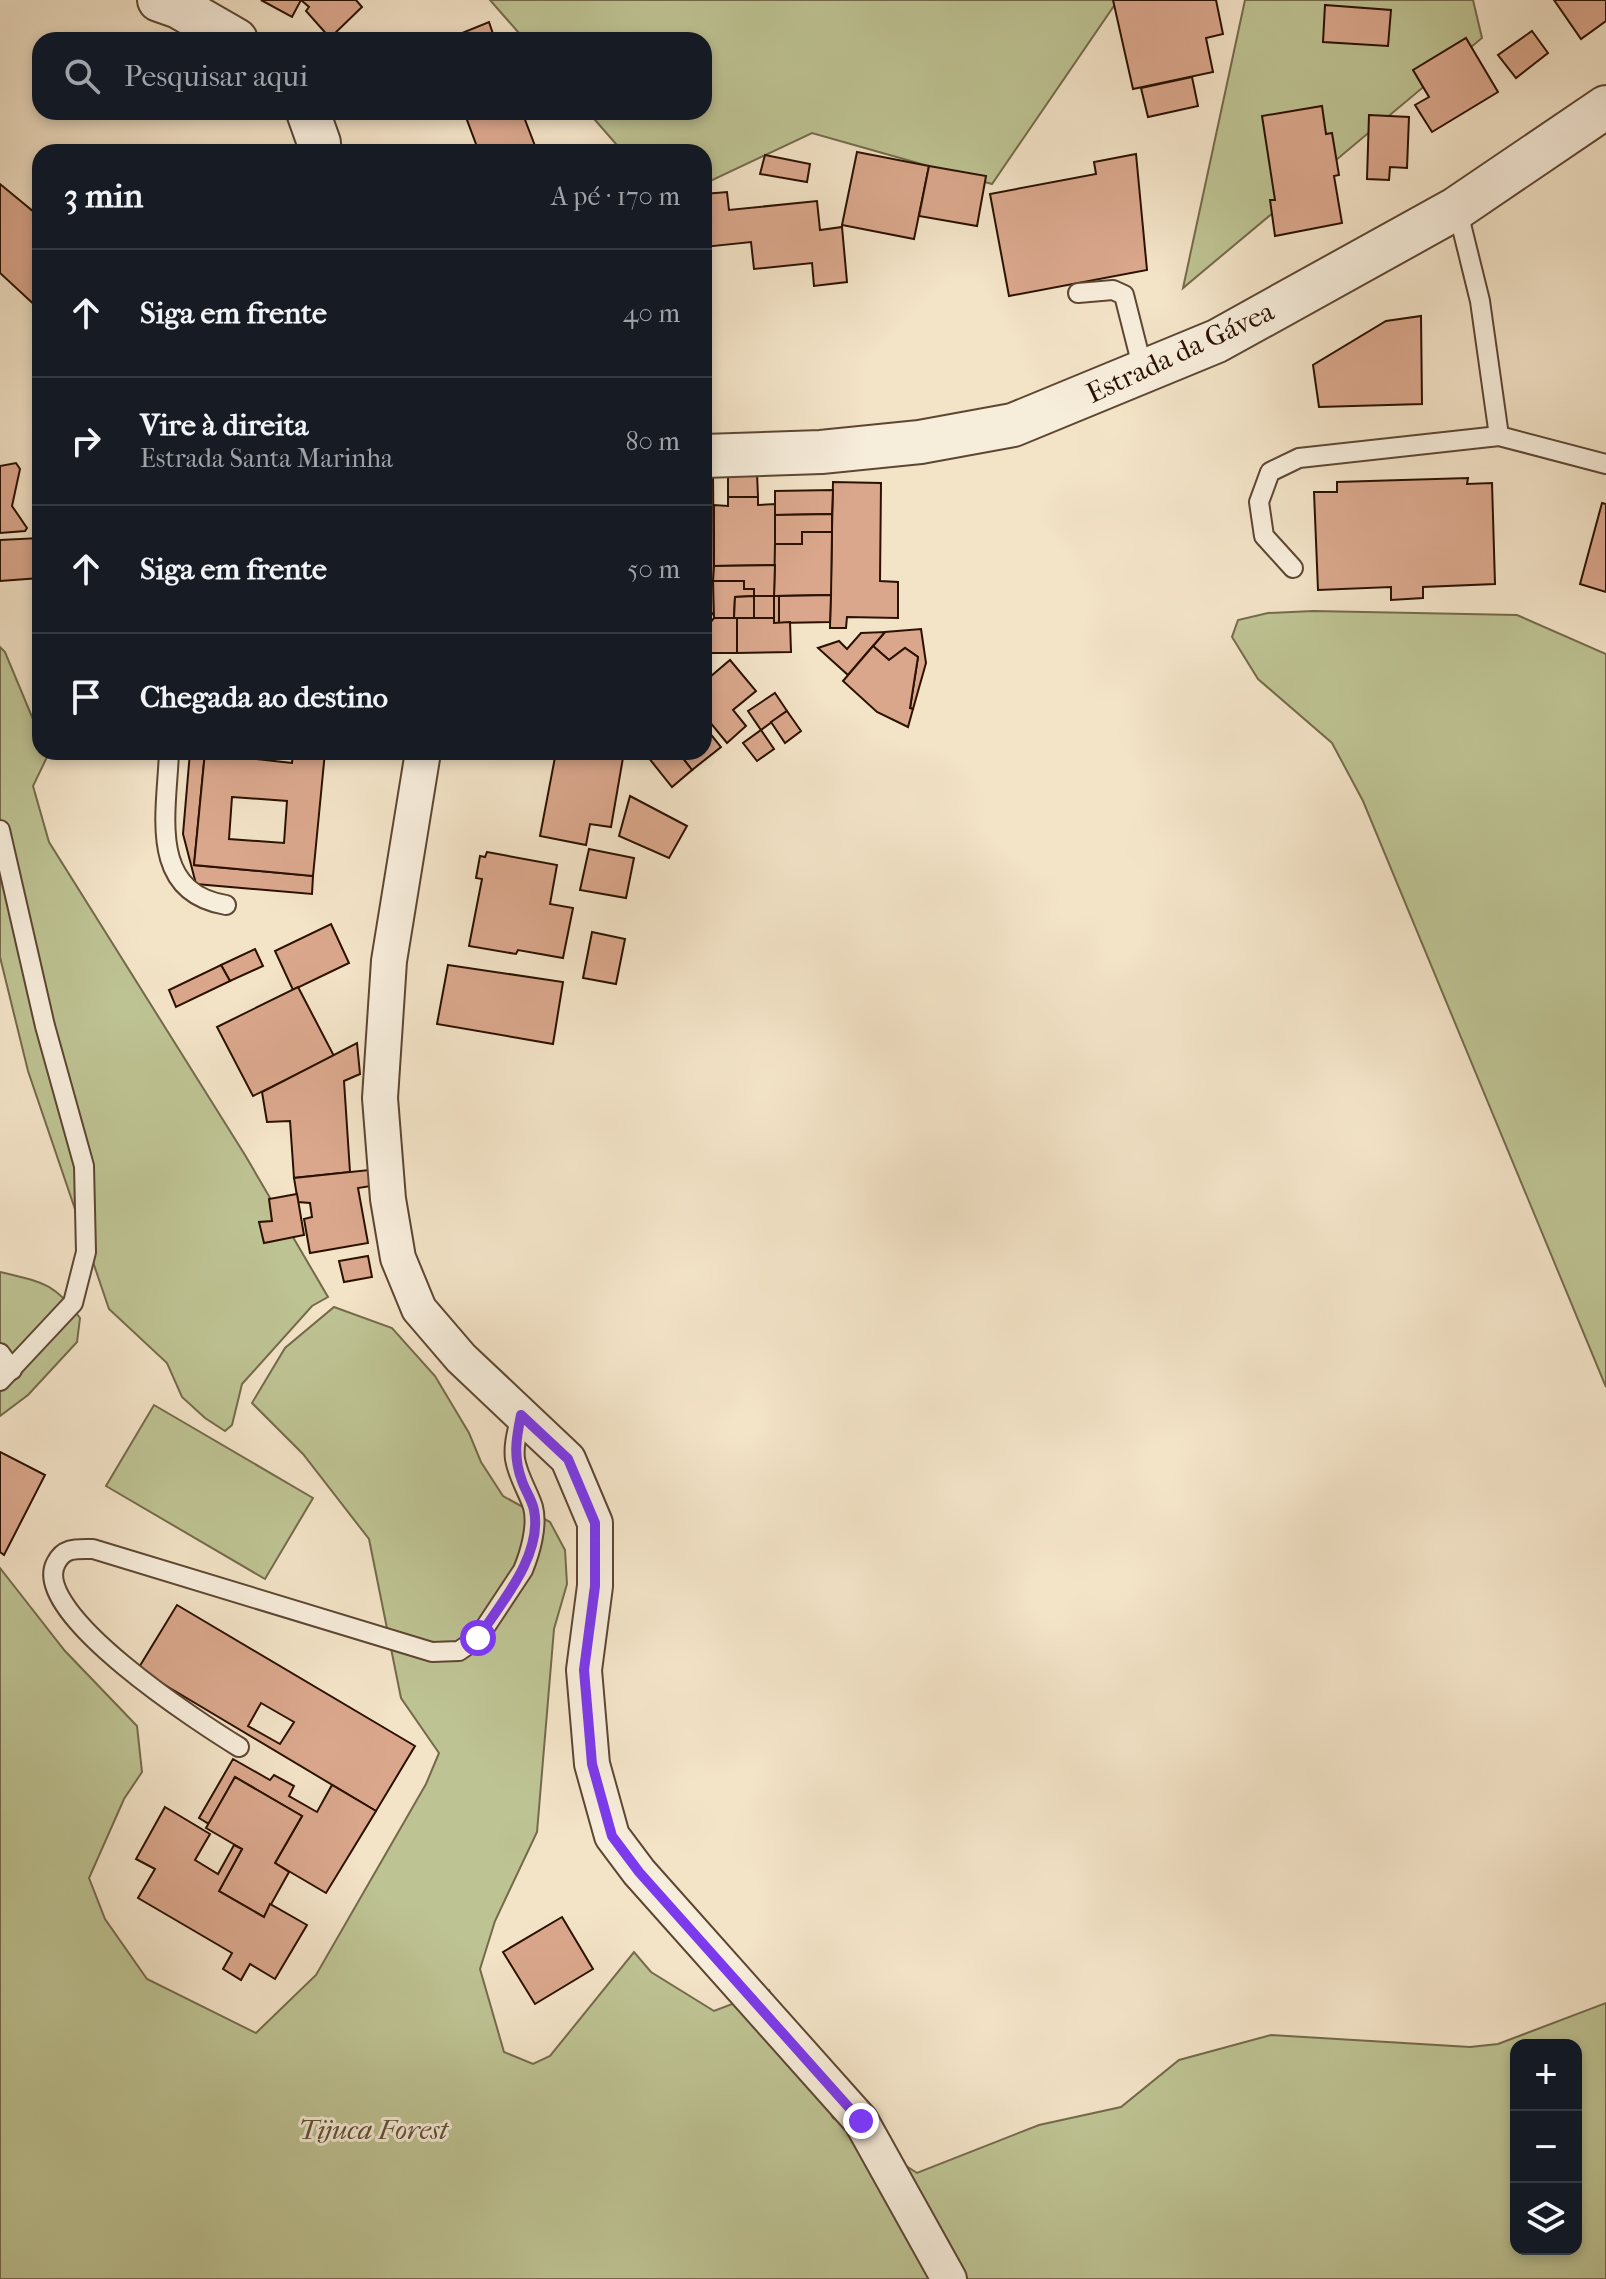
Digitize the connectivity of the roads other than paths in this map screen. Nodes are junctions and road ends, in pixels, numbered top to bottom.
1 (159, 0) edge
2 (222, 32) edge
3 (311, 120) edge
4 (1601, 120) edge
5 (319, 144) edge
6 (1457, 208) junction
7 (1078, 293) dead end
8 (1143, 370) junction
9 (1499, 436) junction
10 (712, 456) edge
11 (1606, 464) edge
12 (1293, 568) dead end
13 (169, 760) edge
14 (422, 760) edge
15 (0, 830) edge
16 (226, 905) dead end
17 (0, 1353) edge
18 (6, 1376) edge
19 (521, 1415) junction
20 (239, 1747) dead end
21 (949, 2279) edge

1 - 2 street
3 - 5 street
4 - 6 street, Estrada da Gávea
6 - 8 street, Estrada da Gávea
6 - 9 lane
7 - 8 lane
8 - 10 street, Estrada da Gávea
9 - 11 lane
9 - 12 lane
13 - 16 lane
14 - 19 street
15 - 18 lane
17 - 18 lane
19 - 20 lane
19 - 21 street

